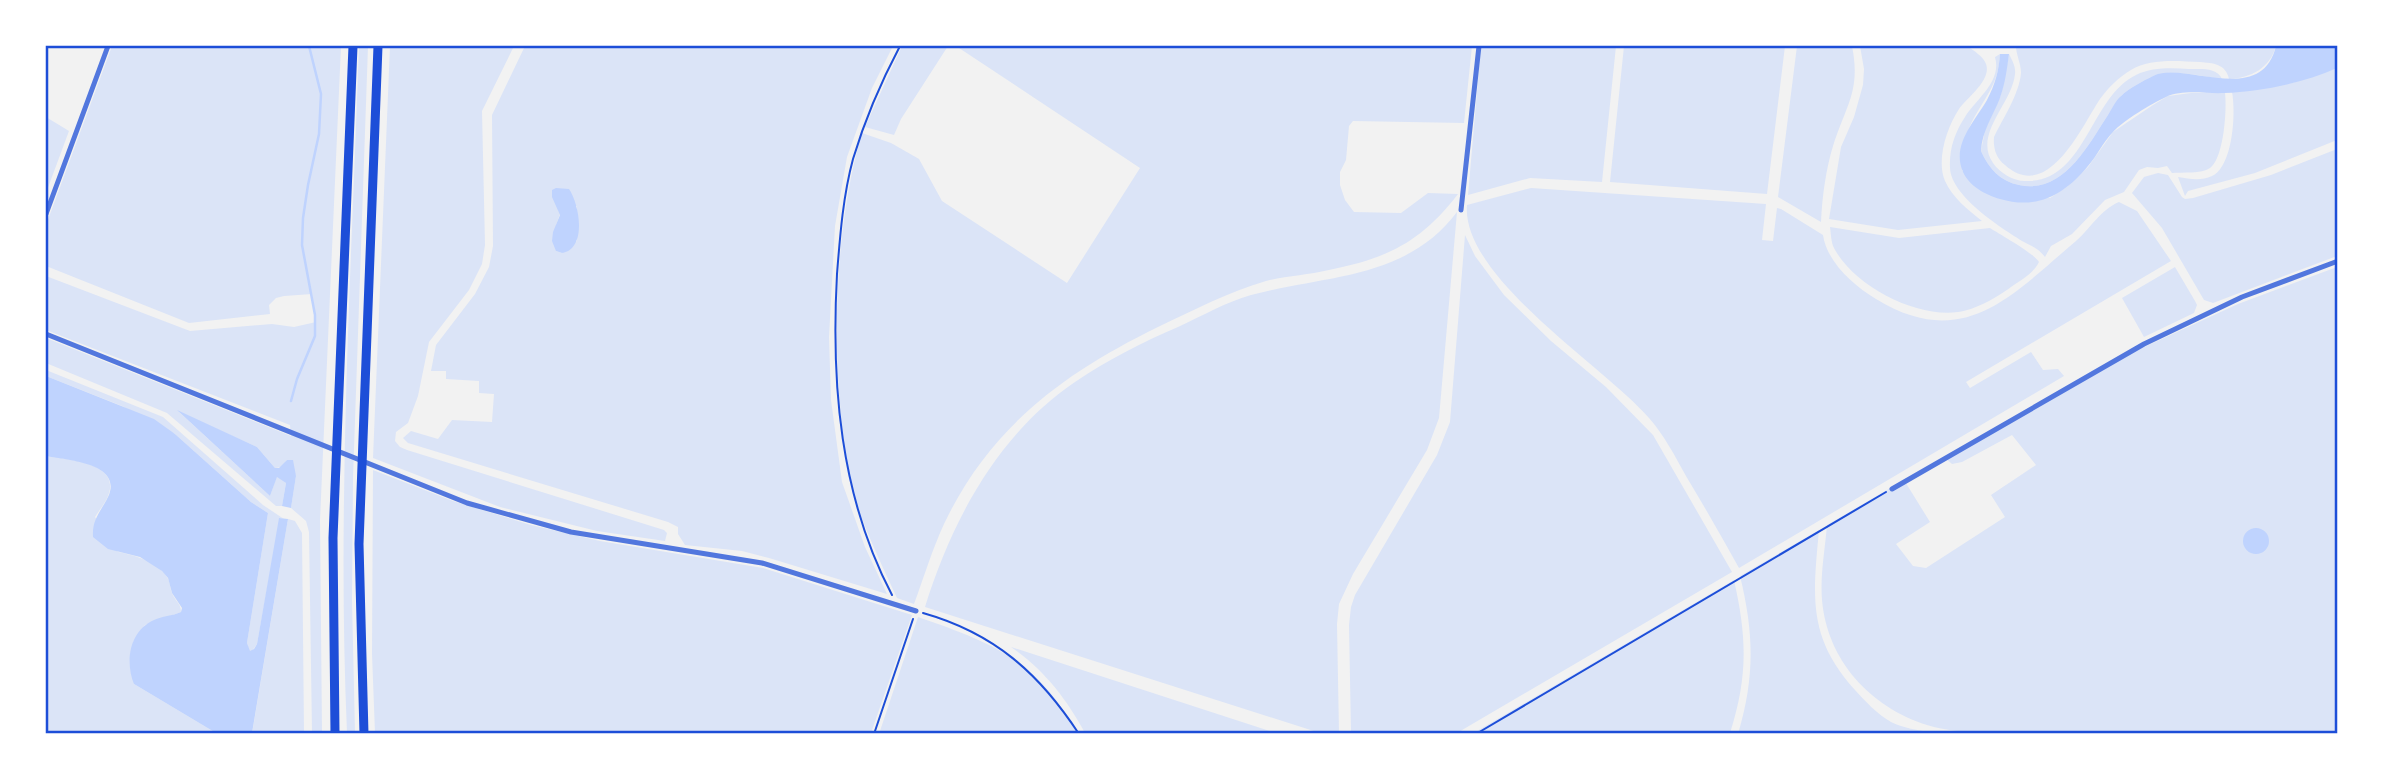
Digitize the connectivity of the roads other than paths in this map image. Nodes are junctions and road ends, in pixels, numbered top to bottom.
1 (108, 46) edge
2 (353, 46) edge
3 (378, 46) edge
4 (1479, 46) edge
5 (1461, 210) dead end
6 (46, 214) edge
7 (2337, 261) edge
8 (46, 334) edge
9 (1892, 489) road end
10 (916, 611) road end
11 (335, 733) edge
12 (364, 733) edge

1 - 6 street
2 - 11 highway
3 - 12 highway
4 - 5 street
7 - 9 street
8 - 10 street

